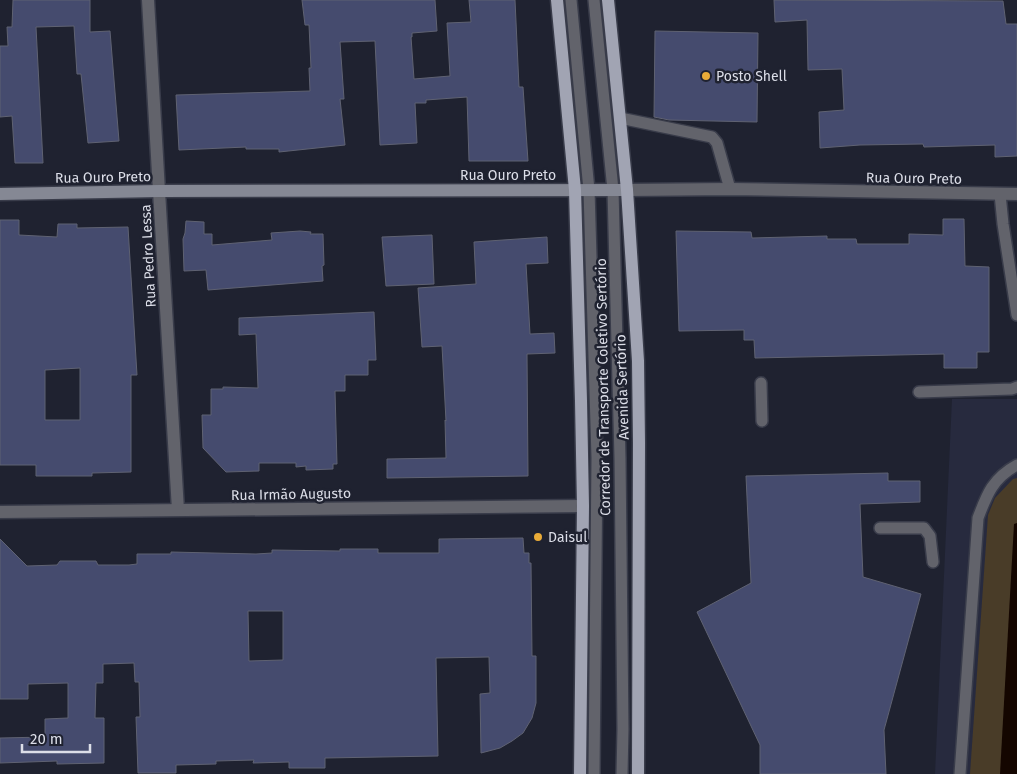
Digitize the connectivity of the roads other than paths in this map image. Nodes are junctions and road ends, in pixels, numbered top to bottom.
1 (148, 0) edge
2 (557, 0) edge
3 (571, 0) edge
4 (594, 0) edge
5 (608, 0) edge
6 (620, 118) junction
7 (730, 189) junction
8 (575, 190) junction
9 (590, 190) junction
10 (613, 190) junction
11 (627, 190) junction
12 (159, 191) junction
13 (0, 194) edge
14 (1000, 194) junction
15 (1017, 194) edge
16 (1017, 315) edge
17 (761, 383) dead end
18 (1017, 387) edge
19 (919, 392) dead end
20 (762, 421) dead end
21 (1017, 465) edge
22 (583, 506) junction
23 (178, 510) junction
24 (0, 512) edge
25 (880, 528) dead end
26 (933, 562) dead end
27 (580, 774) edge
28 (594, 774) edge
29 (622, 774) edge
30 (638, 774) edge
31 (960, 774) edge

1 - 12 street, Rua Pedro Lessa
2 - 8 main road
3 - 9 lane, Corredor de Transporte Coletivo Sertório
4 - 10 lane, Corredor de Transporte Coletivo Sertório
5 - 6 main road, Avenida Sertório
6 - 7 lane
6 - 11 main road, Avenida Sertório
7 - 11 street, Rua Ouro Preto
7 - 14 street, Rua Ouro Preto
8 - 9 main road, Rua Ouro Preto
8 - 12 main road, Rua Ouro Preto
8 - 22 main road
9 - 10 main road, Rua Ouro Preto
9 - 28 lane, Corredor de Transporte Coletivo Sertório
10 - 11 main road, Rua Ouro Preto
10 - 29 lane, Corredor de Transporte Coletivo Sertório
11 - 30 main road, Avenida Sertório
12 - 13 main road, Rua Ouro Preto
12 - 23 street, Rua Pedro Lessa
14 - 15 street, Rua Ouro Preto
14 - 16 lane
17 - 20 lane
18 - 19 lane
21 - 31 lane
22 - 23 street, Rua Irmão Augusto
22 - 27 main road
23 - 24 street, Rua Irmão Augusto
25 - 26 lane

